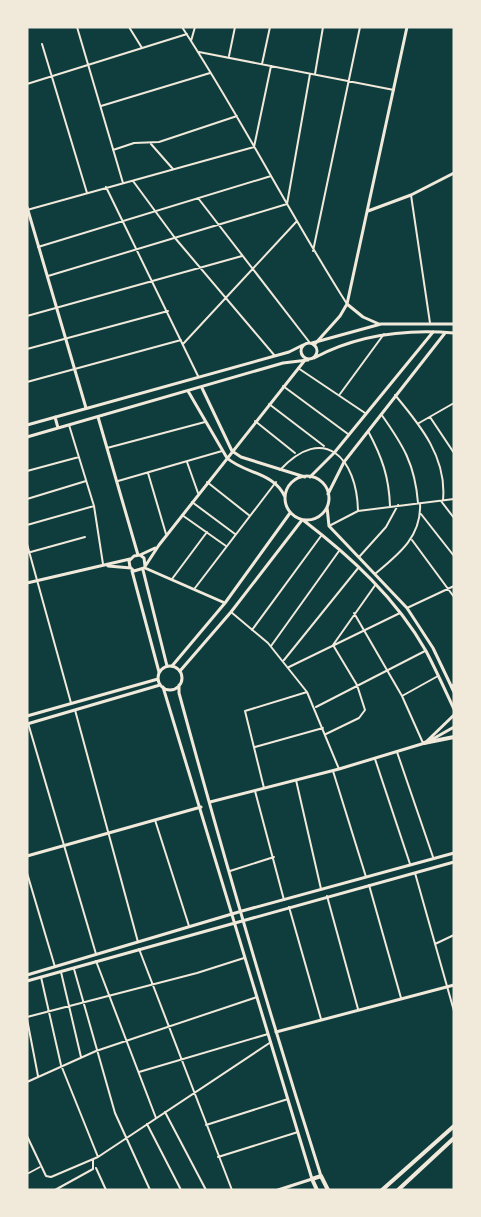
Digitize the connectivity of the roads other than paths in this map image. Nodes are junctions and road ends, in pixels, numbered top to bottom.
1 (77, 27) edge
2 (129, 27) edge
3 (182, 27) edge
4 (195, 27) edge
5 (236, 27) edge
6 (270, 27) edge
7 (323, 27) edge
8 (360, 27) edge
9 (407, 27) edge
10 (187, 34) junction
11 (191, 41) junction
12 (42, 44) dead end
13 (142, 48) junction
14 (198, 52) junction
15 (228, 58) junction
16 (89, 64) junction
17 (262, 64) junction
18 (271, 66) junction
19 (212, 73) junction
20 (310, 74) junction
21 (315, 75) junction
22 (50, 77) junction
23 (348, 81) junction
24 (27, 84) edge
25 (393, 90) junction
26 (101, 106) junction
27 (237, 116) junction
28 (150, 144) junction
29 (254, 147) junction
30 (112, 150) junction
31 (173, 169) junction
32 (454, 173) edge
33 (271, 176) junction
34 (132, 180) junction
35 (123, 183) junction
36 (106, 188) junction
37 (87, 193) junction
38 (411, 195) junction
39 (198, 198) junction
40 (286, 204) junction
41 (27, 209) edge
42 (155, 211) junction
43 (367, 211) junction
44 (123, 220) junction
45 (297, 221) junction
46 (218, 225) junction
47 (175, 238) junction
48 (38, 247) junction
49 (137, 249) junction
50 (314, 251) junction
51 (242, 256) junction
52 (199, 267) junction
53 (252, 268) junction
54 (48, 276) junction
55 (153, 280) junction
56 (225, 298) junction
57 (347, 303) junction
58 (59, 307) junction
59 (168, 311) junction
60 (27, 316) edge
61 (381, 324) junction
62 (430, 324) junction
63 (454, 324) edge
64 (433, 332) junction
65 (445, 332) junction
66 (384, 333) junction
67 (454, 333) edge
68 (67, 338) junction
69 (182, 342) junction
70 (313, 343) junction
71 (303, 345) junction
72 (27, 349) edge
73 (275, 356) junction
74 (314, 358) junction
75 (306, 360) junction
76 (76, 368) junction
77 (298, 368) junction
78 (198, 377) junction
79 (27, 381) edge
80 (283, 386) junction
81 (202, 387) junction
82 (188, 391) junction
83 (340, 394) junction
84 (395, 395) junction
85 (108, 402) junction
86 (269, 403) junction
87 (454, 403) edge
88 (450, 405) junction
89 (86, 408) junction
90 (454, 408) edge
91 (110, 413) junction
92 (365, 413) junction
93 (381, 414) junction
94 (55, 417) junction
95 (98, 417) junction
96 (430, 417) junction
97 (255, 421) junction
98 (205, 422) junction
99 (419, 423) junction
100 (69, 424) junction
101 (27, 425) edge
102 (58, 428) junction
103 (368, 431) junction
104 (349, 434) junction
105 (27, 436) edge
106 (107, 448) junction
107 (326, 448) junction
108 (232, 450) junction
109 (222, 451) junction
110 (334, 453) junction
111 (454, 453) edge
112 (296, 454) junction
113 (79, 457) junction
114 (226, 458) junction
115 (187, 462) junction
116 (344, 462) junction
117 (280, 470) junction
118 (27, 471) edge
119 (148, 473) junction
120 (307, 477) junction
121 (86, 481) junction
122 (117, 482) junction
123 (276, 482) junction
124 (207, 483) junction
125 (198, 494) junction
126 (328, 494) junction
127 (285, 497) junction
128 (454, 499) edge
129 (27, 500) edge
130 (442, 500) junction
131 (192, 502) junction
132 (419, 503) junction
133 (398, 505) junction
134 (94, 506) junction
135 (390, 506) junction
136 (327, 507) junction
137 (358, 511) junction
138 (291, 513) junction
139 (182, 514) junction
140 (421, 514) junction
141 (249, 516) junction
142 (454, 518) edge
143 (302, 520) junction
144 (27, 525) edge
145 (329, 526) junction
146 (207, 532) junction
147 (166, 534) junction
148 (236, 534) junction
149 (321, 536) junction
150 (85, 537) dead end
151 (412, 540) junction
152 (27, 544) edge
153 (159, 544) junction
154 (226, 547) junction
155 (339, 551) junction
156 (28, 552) edge
157 (139, 555) junction
158 (454, 556) edge
159 (359, 557) junction
160 (130, 559) junction
161 (105, 565) junction
162 (359, 567) junction
163 (144, 568) junction
164 (131, 569) junction
165 (376, 573) junction
166 (172, 579) junction
167 (38, 580) junction
168 (27, 583) edge
169 (376, 584) junction
170 (454, 586) edge
171 (195, 588) junction
172 (448, 588) junction
173 (454, 597) edge
174 (225, 603) junction
175 (407, 608) junction
176 (231, 612) junction
177 (354, 613) junction
178 (400, 613) junction
179 (252, 630) junction
180 (364, 630) junction
181 (333, 645) junction
182 (271, 646) junction
183 (425, 651) junction
184 (284, 660) junction
185 (166, 666) junction
186 (172, 666) junction
187 (289, 667) junction
188 (387, 670) junction
189 (180, 671) junction
190 (159, 672) junction
191 (438, 676) junction
192 (158, 679) junction
193 (179, 685) junction
194 (357, 685) junction
195 (162, 686) junction
196 (453, 689) edge
197 (308, 692) junction
198 (402, 696) junction
199 (71, 703) junction
200 (315, 707) junction
201 (75, 710) junction
202 (454, 710) edge
203 (454, 715) edge
204 (27, 716) edge
205 (27, 724) edge
206 (454, 727) edge
207 (323, 728) junction
208 (326, 734) junction
209 (454, 737) edge
210 (424, 743) junction
211 (255, 747) junction
212 (397, 752) junction
213 (375, 759) junction
214 (339, 770) junction
215 (333, 771) junction
216 (296, 780) junction
217 (264, 788) junction
218 (255, 790) junction
219 (210, 802) junction
220 (201, 807) junction
221 (154, 820) junction
222 (108, 833) junction
223 (63, 846) junction
224 (454, 853) edge
225 (27, 856) edge
226 (274, 857) junction
227 (434, 859) junction
228 (454, 862) edge
229 (411, 866) junction
230 (230, 871) junction
231 (27, 873) edge
232 (415, 873) junction
233 (366, 878) junction
234 (369, 885) junction
235 (321, 890) junction
236 (327, 897) junction
237 (284, 900) junction
238 (288, 907) junction
239 (242, 911) junction
240 (232, 914) junction
241 (244, 918) junction
242 (234, 921) junction
243 (189, 927) junction
244 (454, 935) edge
245 (138, 943) junction
246 (435, 944) junction
247 (139, 949) junction
248 (96, 955) junction
249 (245, 957) junction
250 (96, 961) junction
251 (54, 967) junction
252 (74, 968) junction
253 (61, 972) junction
254 (27, 975) edge
255 (41, 977) junction
256 (27, 981) edge
257 (154, 984) junction
258 (454, 985) edge
259 (447, 987) junction
260 (108, 996) junction
261 (257, 997) junction
262 (401, 999) junction
263 (84, 1002) junction
264 (68, 1007) junction
265 (358, 1010) junction
266 (454, 1011) edge
267 (48, 1012) junction
268 (27, 1018) edge
269 (321, 1020) junction
270 (169, 1025) junction
271 (276, 1032) junction
272 (268, 1034) junction
273 (125, 1041) junction
274 (271, 1042) junction
275 (96, 1051) junction
276 (81, 1057) junction
277 (182, 1060) junction
278 (61, 1065) junction
279 (139, 1072) junction
280 (38, 1076) junction
281 (27, 1082) edge
282 (194, 1092) junction
283 (288, 1099) junction
284 (165, 1112) junction
285 (156, 1118) junction
286 (147, 1124) junction
287 (206, 1125) junction
288 (454, 1126) edge
289 (298, 1132) junction
290 (27, 1136) edge
291 (126, 1138) junction
292 (454, 1138) edge
293 (430, 1148) junction
294 (436, 1155) junction
295 (98, 1157) junction
296 (218, 1157) junction
297 (92, 1159) junction
298 (41, 1167) junction
299 (95, 1167) junction
300 (27, 1174) edge
301 (321, 1176) junction
302 (312, 1179) junction
303 (55, 1190) edge
304 (105, 1190) edge
305 (150, 1190) edge
306 (182, 1190) edge
307 (206, 1190) edge
308 (232, 1190) edge
309 (278, 1190) edge
310 (317, 1190) edge
311 (328, 1190) edge
312 (382, 1190) edge
313 (398, 1190) edge

1 - 16 street
2 - 13 street
3 - 10 street
4 - 11 street
5 - 15 street
6 - 17 street
7 - 21 street
8 - 23 street
9 - 25 street
10 - 11 street
10 - 13 street
11 - 14 street
12 - 22 street
13 - 16 street
14 - 15 street
14 - 19 street
15 - 17 street
16 - 22 street
16 - 26 street
17 - 18 street
18 - 20 street
18 - 29 street
19 - 26 street
19 - 27 street
20 - 21 street
20 - 40 street
21 - 23 street
22 - 24 street
22 - 37 street
23 - 25 street
23 - 50 street
25 - 43 street
26 - 30 street
27 - 28 street
27 - 29 street
28 - 30 street
28 - 31 street
29 - 31 street
29 - 33 street
30 - 35 street
31 - 34 street
32 - 38 street
33 - 39 street
33 - 40 street
34 - 35 street
34 - 42 street
35 - 36 street
36 - 37 street
36 - 44 street
37 - 41 street
38 - 43 street
38 - 62 street
39 - 42 street
39 - 46 street
40 - 45 street
40 - 46 street
41 - 48 street
42 - 44 street
42 - 47 street
43 - 57 street
44 - 48 street
44 - 49 street
45 - 50 street
45 - 53 street
46 - 47 street
46 - 51 street
47 - 49 street
47 - 52 street
48 - 54 street
49 - 54 street
49 - 55 street
50 - 57 street
51 - 52 street
51 - 53 street
52 - 55 street
52 - 56 street
53 - 56 street
53 - 70 street
54 - 58 street
55 - 58 street
55 - 59 street
56 - 69 street
56 - 73 street
57 - 61 street
57 - 70 street
58 - 60 street
58 - 68 street
59 - 68 street
59 - 69 street
61 - 62 street
61 - 70 street
62 - 63 street
64 - 65 street
64 - 66 street
64 - 92 street
65 - 67 street
65 - 84 street
66 - 74 street
66 - 83 street
68 - 72 street
68 - 76 street
69 - 76 street
69 - 78 street
70 - 71 street
70 - 74 street
71 - 73 street
71 - 75 street
73 - 78 street
74 - 75 street
75 - 77 street
75 - 81 street
76 - 79 street
76 - 89 street
77 - 80 street
77 - 83 street
78 - 85 street
80 - 86 street
80 - 104 street
81 - 82 street
81 - 108 street
82 - 91 street
82 - 98 street
83 - 92 street
84 - 93 street
84 - 99 street
85 - 89 street
85 - 91 street
86 - 97 street
86 - 107 street
87 - 88 street
88 - 90 street
88 - 96 street
89 - 94 street
91 - 95 street
92 - 104 street
93 - 103 street
93 - 132 street
94 - 101 street
94 - 102 street
95 - 100 street
95 - 106 street
96 - 99 street
96 - 111 street
97 - 108 street
97 - 112 street
98 - 106 street
98 - 109 street
99 - 130 street
100 - 102 street
100 - 113 street
102 - 105 street
103 - 116 street
103 - 135 street
104 - 110 street
106 - 122 street
107 - 110 street
107 - 112 street
108 - 114 street
108 - 117 street
109 - 114 street
109 - 115 street
110 - 116 street
110 - 120 street
112 - 117 street
113 - 118 street
113 - 121 street
114 - 123 street
114 - 124 street
115 - 119 street
115 - 125 street
116 - 126 street
116 - 137 street
117 - 120 street
119 - 122 street
119 - 147 street
120 - 126 street
120 - 127 street
121 - 129 street
121 - 134 street
122 - 157 street
123 - 127 street
123 - 141 street
124 - 125 street
124 - 141 street
125 - 131 street
126 - 136 street
127 - 138 street
128 - 130 street
130 - 132 street
130 - 142 street
131 - 139 street
131 - 148 street
132 - 133 street
132 - 140 street
133 - 135 street
133 - 159 street
134 - 144 street
134 - 161 street
135 - 137 street
136 - 143 street
136 - 145 street
137 - 145 street
138 - 143 street
138 - 174 street
139 - 146 street
139 - 147 street
140 - 151 street
140 - 158 street
141 - 148 street
143 - 149 street
143 - 176 street
145 - 159 street
146 - 154 street
146 - 166 street
147 - 153 street
148 - 154 street
149 - 155 street
149 - 179 street
150 - 156 street
151 - 165 street
151 - 172 street
152 - 156 street
153 - 157 street
153 - 163 street
154 - 171 street
155 - 162 street
155 - 182 street
156 - 167 street
157 - 160 street
157 - 163 street
159 - 165 street
160 - 161 street
160 - 164 street
161 - 164 street
161 - 167 street
162 - 169 street
162 - 184 street
163 - 164 street
163 - 166 street
163 - 185 street
164 - 190 street
165 - 175 street
166 - 171 street
167 - 168 street
167 - 199 street
169 - 177 street
169 - 178 street
170 - 172 street
171 - 174 street
172 - 173 street
172 - 175 street
174 - 186 street
175 - 196 street
176 - 179 street
176 - 189 street
177 - 180 street
177 - 181 street
178 - 180 street
178 - 183 street
179 - 182 street
180 - 181 street
180 - 188 street
181 - 187 street
181 - 194 street
182 - 184 street
183 - 188 street
183 - 191 street
184 - 187 street
185 - 186 street
185 - 190 street
186 - 189 street
187 - 197 street
188 - 194 street
188 - 198 street
189 - 193 street
190 - 192 street
191 - 198 street
191 - 202 street
192 - 195 street
192 - 199 street
193 - 195 street
193 - 219 street
194 - 200 street
194 - 208 street
195 - 201 street
195 - 220 street
197 - 200 street
197 - 211 street
198 - 210 street
199 - 204 street
200 - 207 street
201 - 205 street
201 - 222 street
203 - 210 street
205 - 223 street
206 - 210 street
207 - 208 street
207 - 211 street
208 - 214 street
209 - 210 main road
210 - 212 street
211 - 217 street
212 - 213 street
212 - 227 street
213 - 214 street
213 - 229 street
214 - 215 street
215 - 216 street
215 - 233 street
216 - 217 street
216 - 235 street
217 - 218 street
218 - 219 street
218 - 226 street
219 - 230 street
220 - 221 street
220 - 240 street
221 - 222 street
221 - 243 street
222 - 223 street
222 - 245 street
223 - 225 street
223 - 248 street
224 - 227 street
226 - 230 street
226 - 237 street
227 - 229 street
228 - 232 street
229 - 233 street
230 - 239 street
231 - 251 street
232 - 234 street
232 - 246 street
233 - 235 street
234 - 236 street
234 - 262 street
235 - 237 street
236 - 238 street
236 - 265 street
237 - 239 street
238 - 241 street
238 - 269 street
239 - 240 street
239 - 241 street
240 - 242 street
240 - 243 street
241 - 242 street
241 - 271 street
242 - 247 street
242 - 249 street
243 - 245 street
244 - 246 street
245 - 248 street
246 - 259 street
247 - 250 street
247 - 257 street
248 - 251 street
249 - 257 street
249 - 261 street
250 - 252 street
250 - 260 street
251 - 254 street
252 - 253 street
252 - 263 street
253 - 255 street
253 - 264 street
255 - 256 street
255 - 267 street
257 - 260 street
257 - 270 street
258 - 259 street
259 - 262 street
259 - 266 street
260 - 263 street
260 - 273 street
261 - 270 street
261 - 272 street
262 - 265 street
263 - 264 street
263 - 275 street
264 - 267 street
264 - 276 street
265 - 269 street
267 - 268 street
267 - 278 street
268 - 280 street
269 - 271 street
270 - 273 street
270 - 277 street
271 - 301 street
272 - 274 street
272 - 277 street
273 - 275 street
273 - 279 street
274 - 282 street
274 - 283 street
275 - 276 street
275 - 291 street
276 - 278 street
277 - 279 street
277 - 282 street
278 - 280 street
278 - 295 street
279 - 285 street
280 - 281 street
282 - 284 street
282 - 287 street
283 - 287 street
283 - 289 street
284 - 285 street
284 - 307 street
285 - 286 street
286 - 291 street
286 - 306 street
287 - 296 street
288 - 293 main road
289 - 296 street
289 - 302 street
290 - 298 street
291 - 295 street
291 - 305 street
292 - 294 main road
293 - 294 main road
293 - 312 main road
294 - 313 main road
295 - 297 street
296 - 308 street
297 - 298 street
297 - 299 street
298 - 300 street
299 - 303 street
299 - 304 street
301 - 302 main road
301 - 311 main road
302 - 309 street
302 - 310 main road

